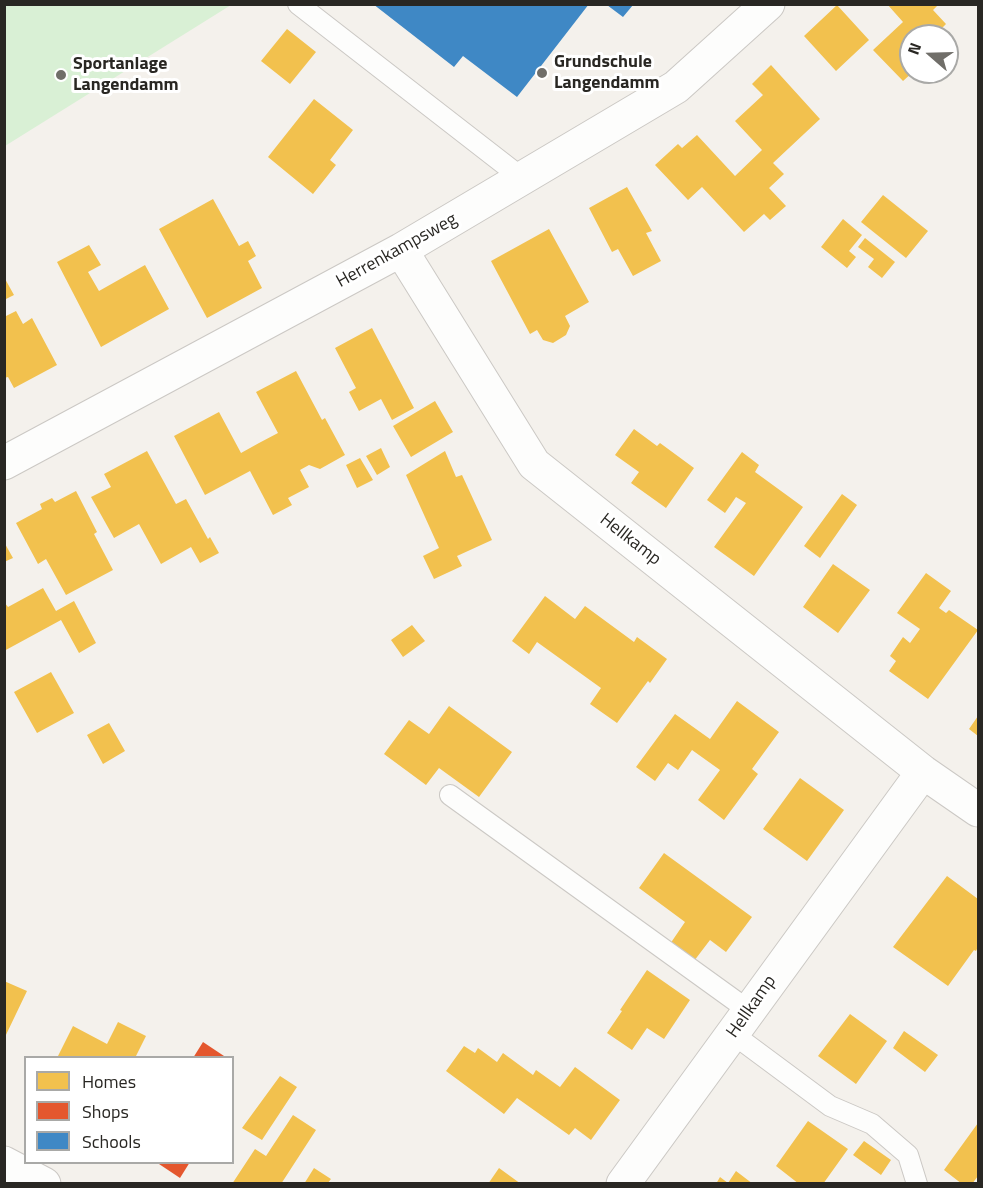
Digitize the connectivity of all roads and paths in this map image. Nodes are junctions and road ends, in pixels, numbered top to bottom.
1 (298, 4) edge
2 (768, 4) edge
3 (522, 178) junction
4 (401, 250) junction
5 (4, 463) edge
6 (923, 772) junction
7 (450, 795) dead end
8 (978, 810) edge
9 (740, 1022) junction
10 (7, 1167) edge
11 (44, 1184) edge
12 (623, 1184) edge
13 (917, 1184) edge

1 - 3 lane
2 - 3 street, Herrenkampsweg
3 - 4 street, Herrenkampsweg
4 - 5 street, Herrenkampsweg
4 - 6 street, Hellkamp
6 - 8 street, Hellkamp
6 - 9 street, Hellkamp
7 - 9 lane
9 - 12 street, Hellkamp
9 - 13 lane
10 - 11 street

